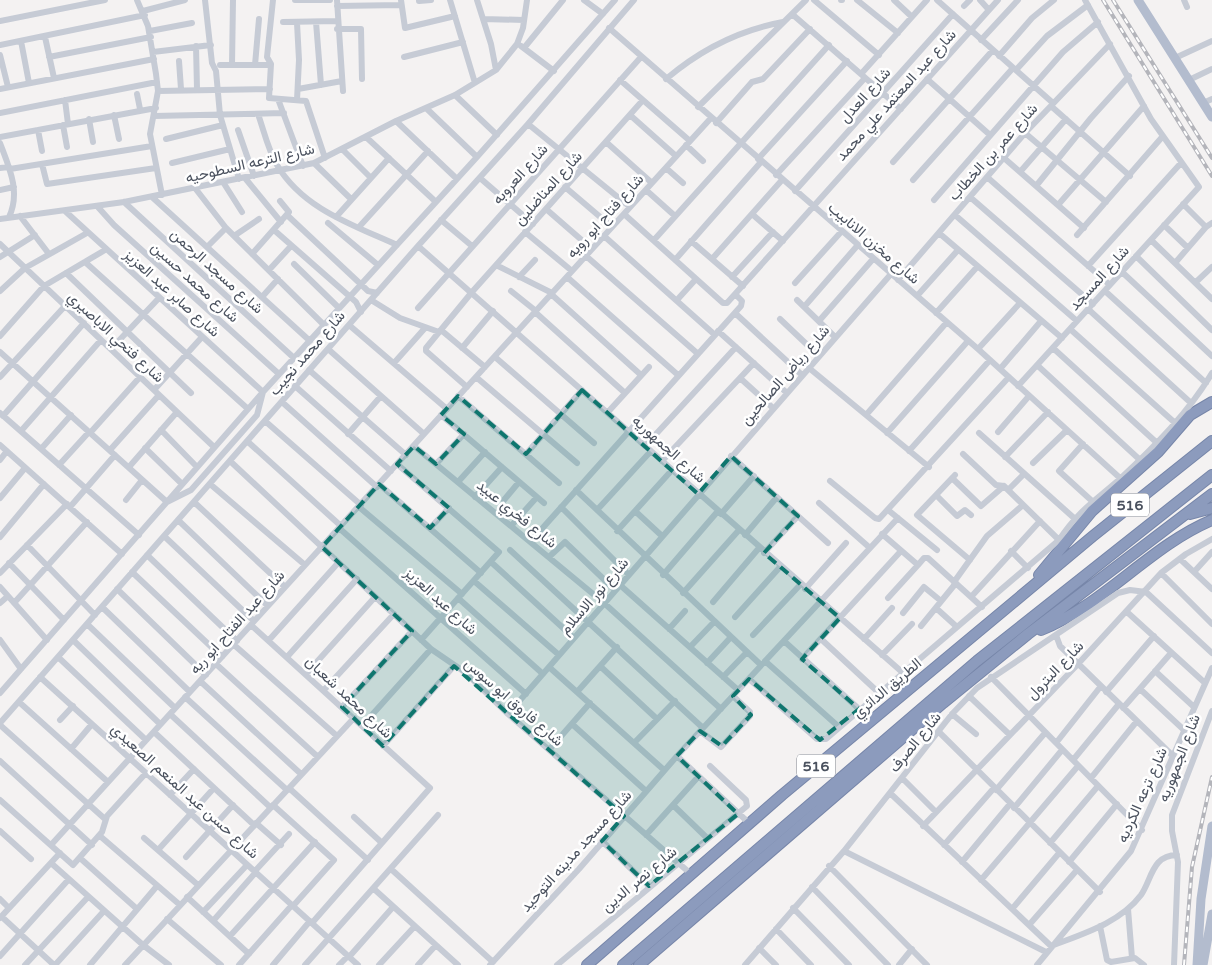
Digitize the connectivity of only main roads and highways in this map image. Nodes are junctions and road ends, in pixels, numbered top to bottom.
1 (1140, 0) edge
2 (1212, 117) edge
3 (1212, 402) edge
4 (1212, 441) edge
5 (1212, 475) edge
6 (1212, 494) edge
7 (1212, 508) edge
8 (1180, 518) junction
9 (1212, 520) edge
10 (1023, 593) junction
11 (1028, 634) junction
12 (1212, 826) edge
13 (1212, 914) edge
14 (587, 965) edge
15 (623, 965) edge
16 (639, 965) edge
17 (1197, 965) edge
18 (1203, 965) edge

1 - 2 main road
3 - 10 highway
4 - 10 highway, الطريق الدائري / 516
5 - 15 highway, 516
6 - 8 highway, 516
7 - 8 highway
8 - 11 highway, 516
9 - 11 highway
10 - 14 highway, الطريق الدائري / 516
11 - 16 highway, 516
12 - 17 main road
13 - 18 main road

